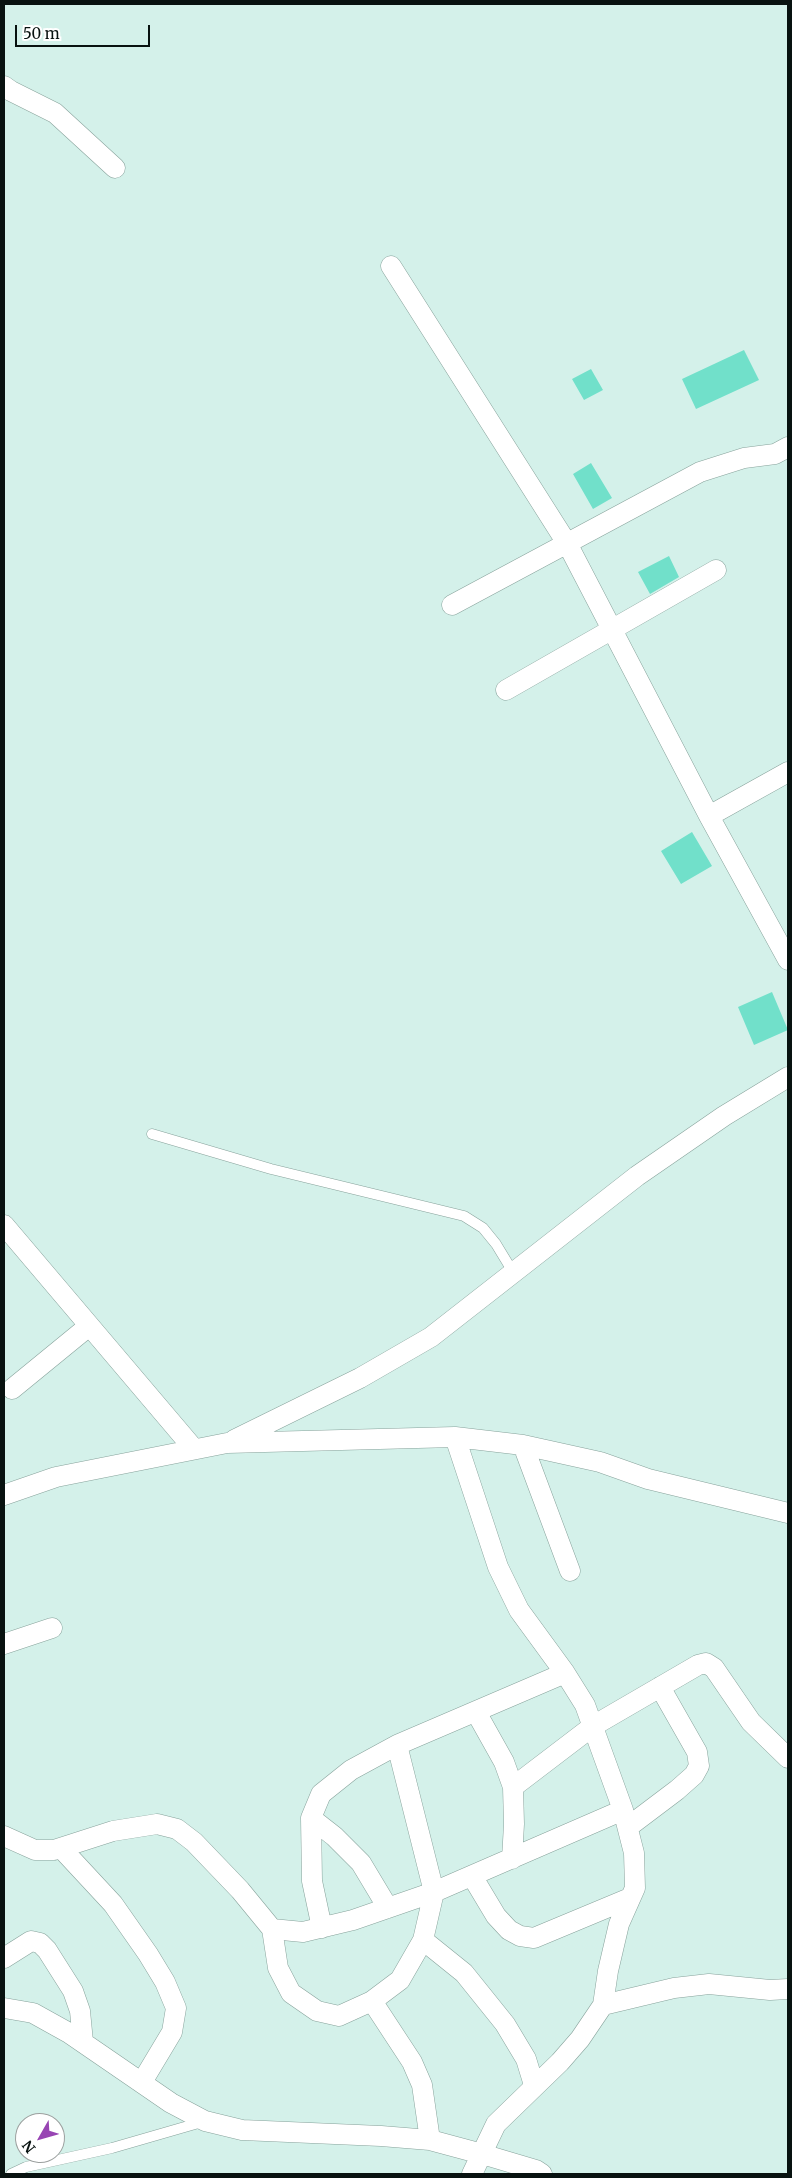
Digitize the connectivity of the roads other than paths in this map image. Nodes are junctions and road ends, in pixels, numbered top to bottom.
1 (4, 86) edge
2 (115, 168) dead end
3 (391, 266) dead end
4 (788, 447) edge
5 (568, 545) junction
6 (716, 570) dead end
7 (452, 605) dead end
8 (610, 630) junction
9 (506, 690) dead end
10 (788, 772) edge
11 (709, 816) junction
12 (788, 960) edge
13 (788, 1077) edge
14 (152, 1134) dead end
15 (4, 1225) edge
16 (513, 1272) junction
17 (89, 1326) junction
18 (12, 1389) dead end
19 (455, 1436) junction
20 (227, 1443) junction
21 (523, 1445) junction
22 (194, 1449) junction
23 (4, 1495) edge
24 (788, 1513) edge
25 (570, 1571) dead end
26 (52, 1628) dead end
27 (4, 1644) edge
28 (565, 1673) junction
29 (660, 1687) junction
30 (476, 1712) junction
31 (593, 1726) junction
32 (397, 1745) junction
33 (788, 1758) edge
34 (513, 1786) junction
35 (311, 1818) junction
36 (626, 1818) junction
37 (4, 1836) edge
38 (62, 1848) junction
39 (512, 1859) junction
40 (472, 1876) junction
41 (434, 1892) junction
42 (630, 1898) junction
43 (388, 1908) junction
44 (322, 1928) junction
45 (272, 1929) junction
46 (422, 1940) junction
47 (4, 1958) edge
48 (788, 1989) edge
49 (372, 2002) junction
50 (603, 2006) junction
51 (4, 2008) edge
52 (84, 2042) junction
53 (142, 2082) junction
54 (534, 2085) junction
55 (205, 2120) junction
56 (430, 2140) junction
57 (482, 2154) junction
58 (11, 2174) edge
59 (472, 2174) edge
60 (542, 2174) edge

1 - 2 street
3 - 5 street
4 - 5 street
5 - 7 street
5 - 8 street
6 - 8 street
8 - 9 street
8 - 11 street
10 - 11 street
11 - 12 street
13 - 16 street
14 - 16 lane
15 - 17 street
16 - 20 street
17 - 18 street
17 - 22 street
19 - 20 street
19 - 21 street
19 - 28 street
20 - 22 street
21 - 24 street
21 - 25 street
22 - 23 street
26 - 27 street
28 - 30 street
28 - 31 street
29 - 31 street
29 - 33 street
29 - 36 street
30 - 32 street
30 - 34 street
31 - 34 street
31 - 36 street
32 - 35 street
32 - 41 street
34 - 39 street
35 - 43 street
35 - 44 street
36 - 39 street
36 - 42 street
37 - 38 street
38 - 45 street
38 - 53 street
39 - 40 street
40 - 41 street
40 - 42 street
41 - 43 street
41 - 46 street
42 - 50 street
43 - 44 street
44 - 45 street
45 - 49 street
46 - 49 street
46 - 54 street
47 - 52 street
48 - 50 street
49 - 56 street
50 - 54 street
51 - 52 street
52 - 53 street
53 - 55 street
54 - 57 street
55 - 56 street
55 - 58 lane
56 - 57 street
57 - 59 street
57 - 60 street

